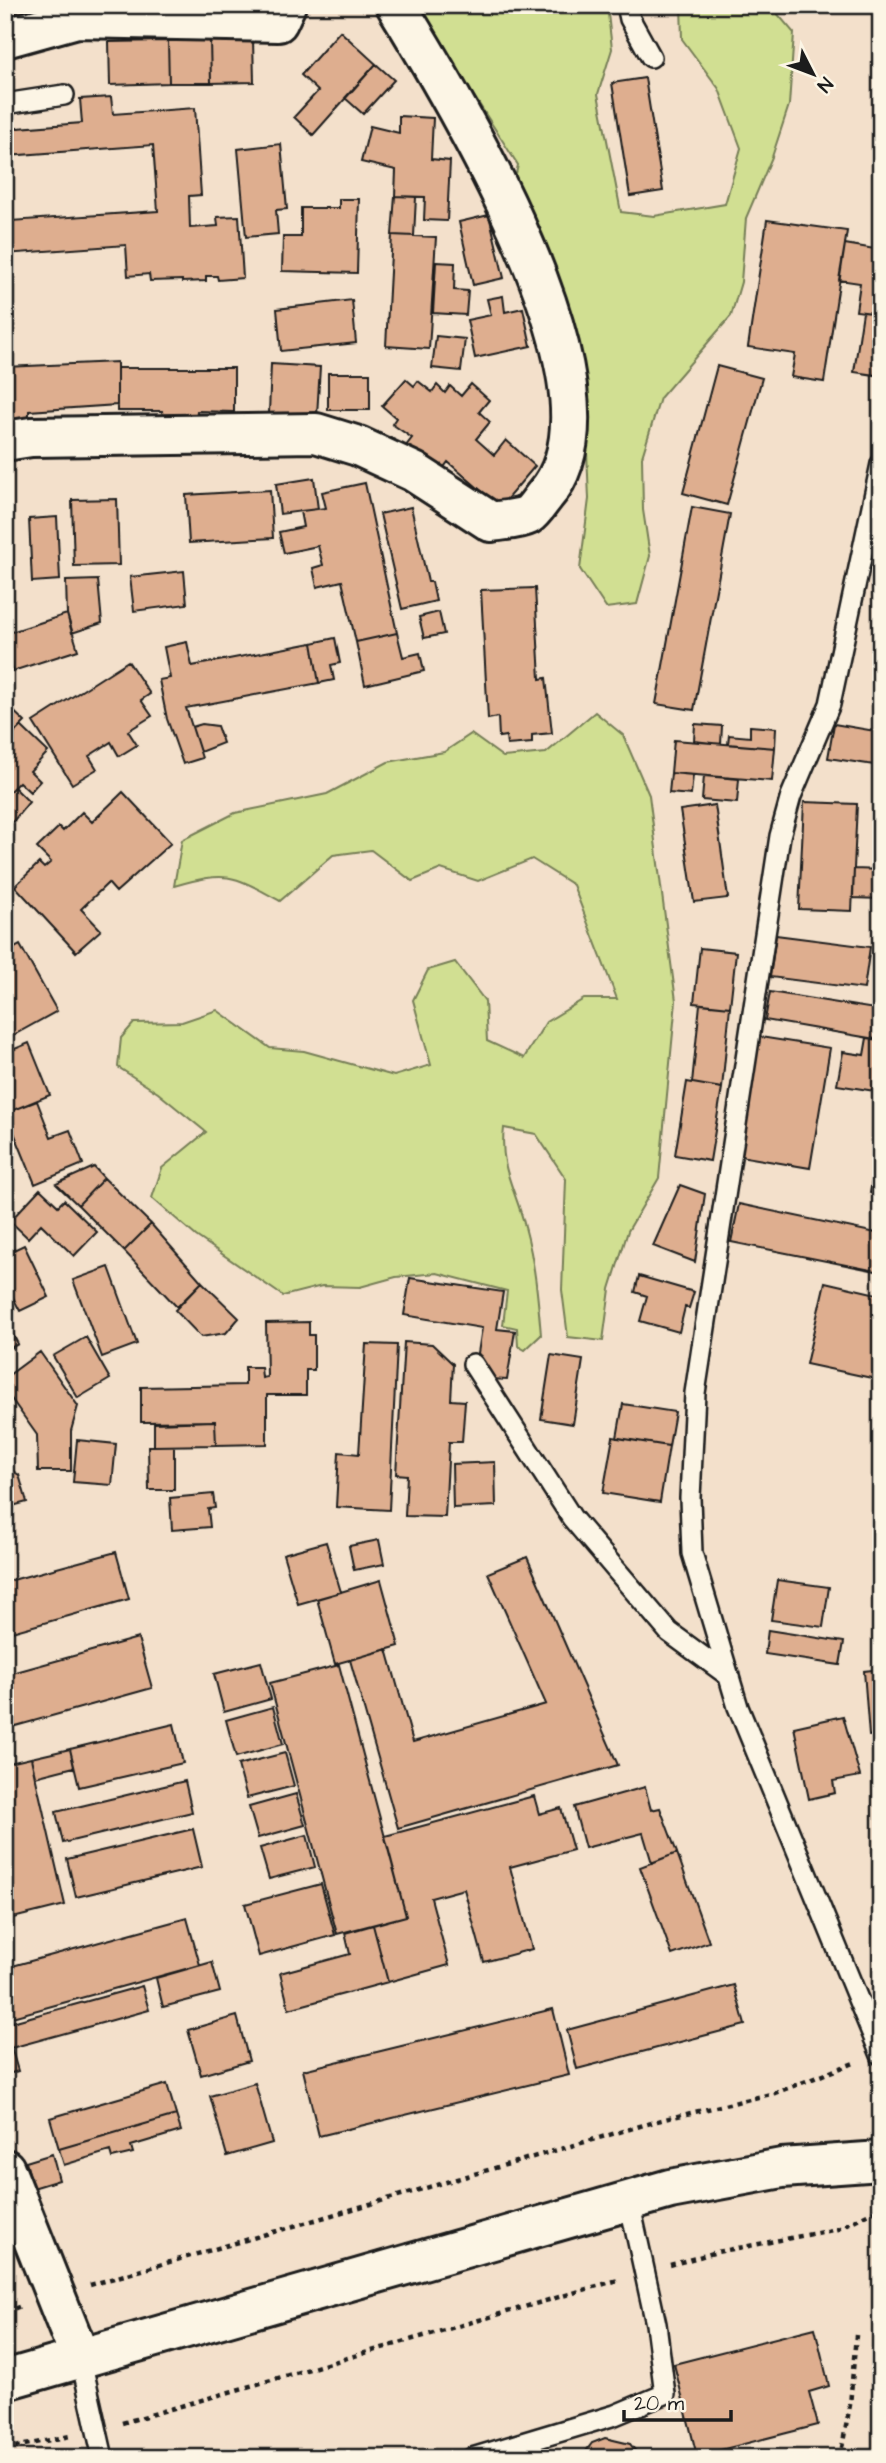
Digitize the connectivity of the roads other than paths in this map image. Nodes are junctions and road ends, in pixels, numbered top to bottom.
1 (286, 5) edge
2 (396, 5) edge
3 (627, 5) edge
4 (5, 38) edge
5 (651, 57) dead end
6 (64, 95) dead end
7 (5, 104) edge
8 (5, 441) edge
9 (881, 464) edge
10 (472, 1364) dead end
11 (729, 1676) junction
12 (880, 2054) edge
13 (881, 2161) edge
14 (5, 2169) edge
15 (629, 2202) junction
16 (81, 2360) junction
17 (5, 2380) edge
18 (103, 2458) edge
19 (472, 2458) edge

1 - 4 street
2 - 8 street
3 - 5 lane
6 - 7 lane
9 - 11 lane
10 - 11 lane
11 - 12 lane
13 - 15 street
14 - 16 street
15 - 16 street
15 - 19 lane
16 - 17 street
16 - 18 lane

